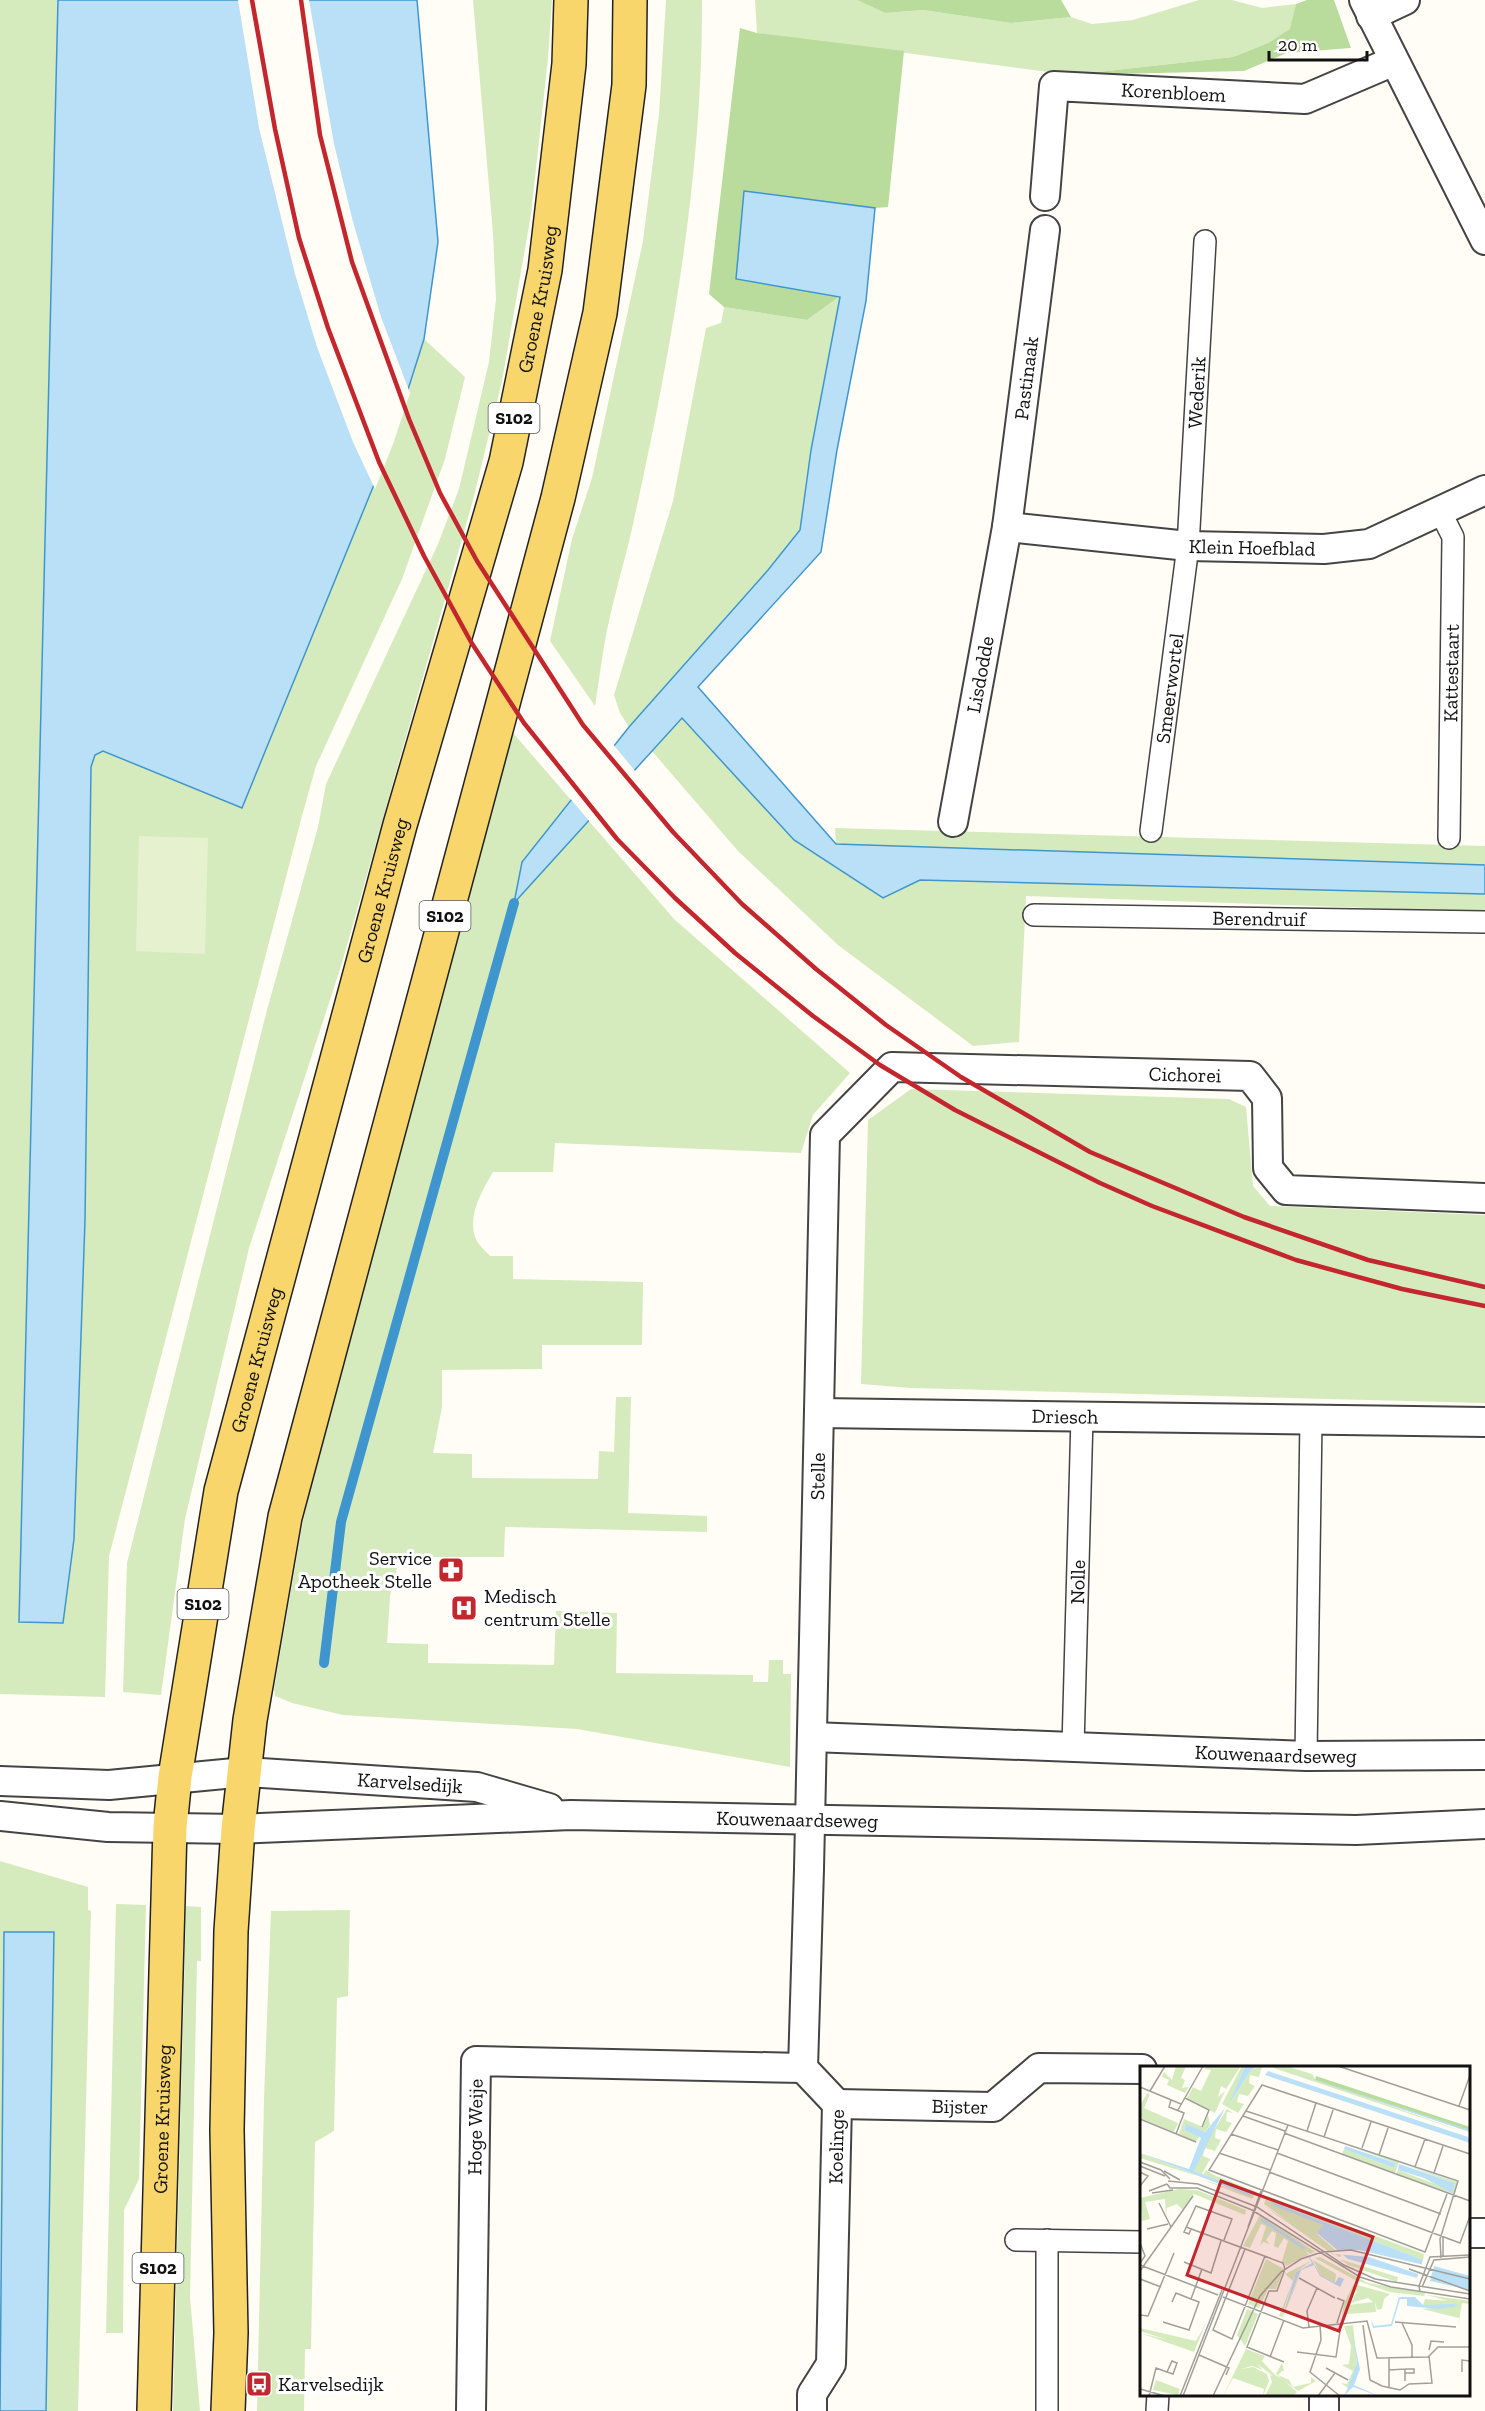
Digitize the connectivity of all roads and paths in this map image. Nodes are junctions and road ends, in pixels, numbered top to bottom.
1 (572, 0) edge
2 (630, 0) edge
3 (1405, 0) edge
4 (1367, 8) edge
5 (1394, 61) junction
6 (1045, 196) dead end
7 (1045, 230) dead end
8 (1485, 240) edge
9 (1206, 241) dead end
10 (1485, 490) edge
11 (1440, 511) junction
12 (1008, 527) junction
13 (1188, 546) junction
14 (953, 822) dead end
15 (1151, 831) dead end
16 (1449, 838) dead end
17 (1034, 915) dead end
18 (1485, 922) edge
19 (825, 1135) joint
20 (1485, 1198) edge
21 (819, 1413) junction
22 (1082, 1417) junction
23 (1311, 1420) junction
24 (1485, 1422) edge
25 (812, 1737) junction
26 (1073, 1747) junction
27 (1485, 1755) edge
28 (1306, 1756) junction
29 (245, 1772) junction
30 (175, 1777) junction
31 (0, 1781) edge
32 (571, 1815) junction
33 (0, 1816) edge
34 (811, 1818) junction
35 (1485, 1824) edge
36 (170, 1827) junction
37 (238, 1829) junction
38 (1356, 1830) junction
39 (1485, 1844) edge
40 (803, 2068) junction
41 (1140, 2068) edge
42 (837, 2104) junction
43 (1016, 2240) dead end
44 (1047, 2240) junction
45 (1140, 2242) edge
46 (1158, 2396) edge
47 (154, 2411) edge
48 (228, 2411) edge
49 (471, 2411) edge
50 (812, 2411) edge
51 (1047, 2411) edge
52 (1157, 2411) edge

1 - 30 main road, Groene Kruisweg / S102
2 - 29 main road, S102
3 - 4 street
4 - 5 street
5 - 6 street, Korenbloem
5 - 8 street
7 - 12 street, Pastinaak
9 - 13 street, Wederik
10 - 11 street, Klein Hoefblad
11 - 13 street, Klein Hoefblad
11 - 16 street, Kattestaart
12 - 13 street, Klein Hoefblad
12 - 14 street, Lisdodde
13 - 15 street, Smeerwortel
17 - 18 street, Berendruif
19 - 20 street, Cichorei
19 - 21 street, Stelle
21 - 22 street, Driesch
21 - 25 street, Stelle
22 - 23 street, Driesch
22 - 26 street, Nolle
23 - 24 street, Driesch
23 - 28 street
25 - 26 street, Kouwenaardseweg
25 - 34 street, Stelle
26 - 28 street, Kouwenaardseweg
27 - 28 street, Kouwenaardseweg
29 - 30 street
29 - 32 street, Karvelsedijk
29 - 37 main road, S102
30 - 31 street
30 - 36 main road, Groene Kruisweg / S102
32 - 34 street, Kouwenaardseweg
32 - 37 street, Kouwenaardseweg
33 - 36 street
34 - 38 street, Kouwenaardseweg
34 - 40 street
35 - 38 street, Kouwenaardseweg
36 - 37 street
36 - 47 main road, Groene Kruisweg / S102
37 - 48 main road, S102
38 - 39 street, Kouwenaardseweg
40 - 42 street, Koelinge
40 - 49 street, Hoge Weije
41 - 42 street, Bijster
42 - 50 street, Koelinge
43 - 44 street
44 - 45 street
44 - 51 street
46 - 52 street

